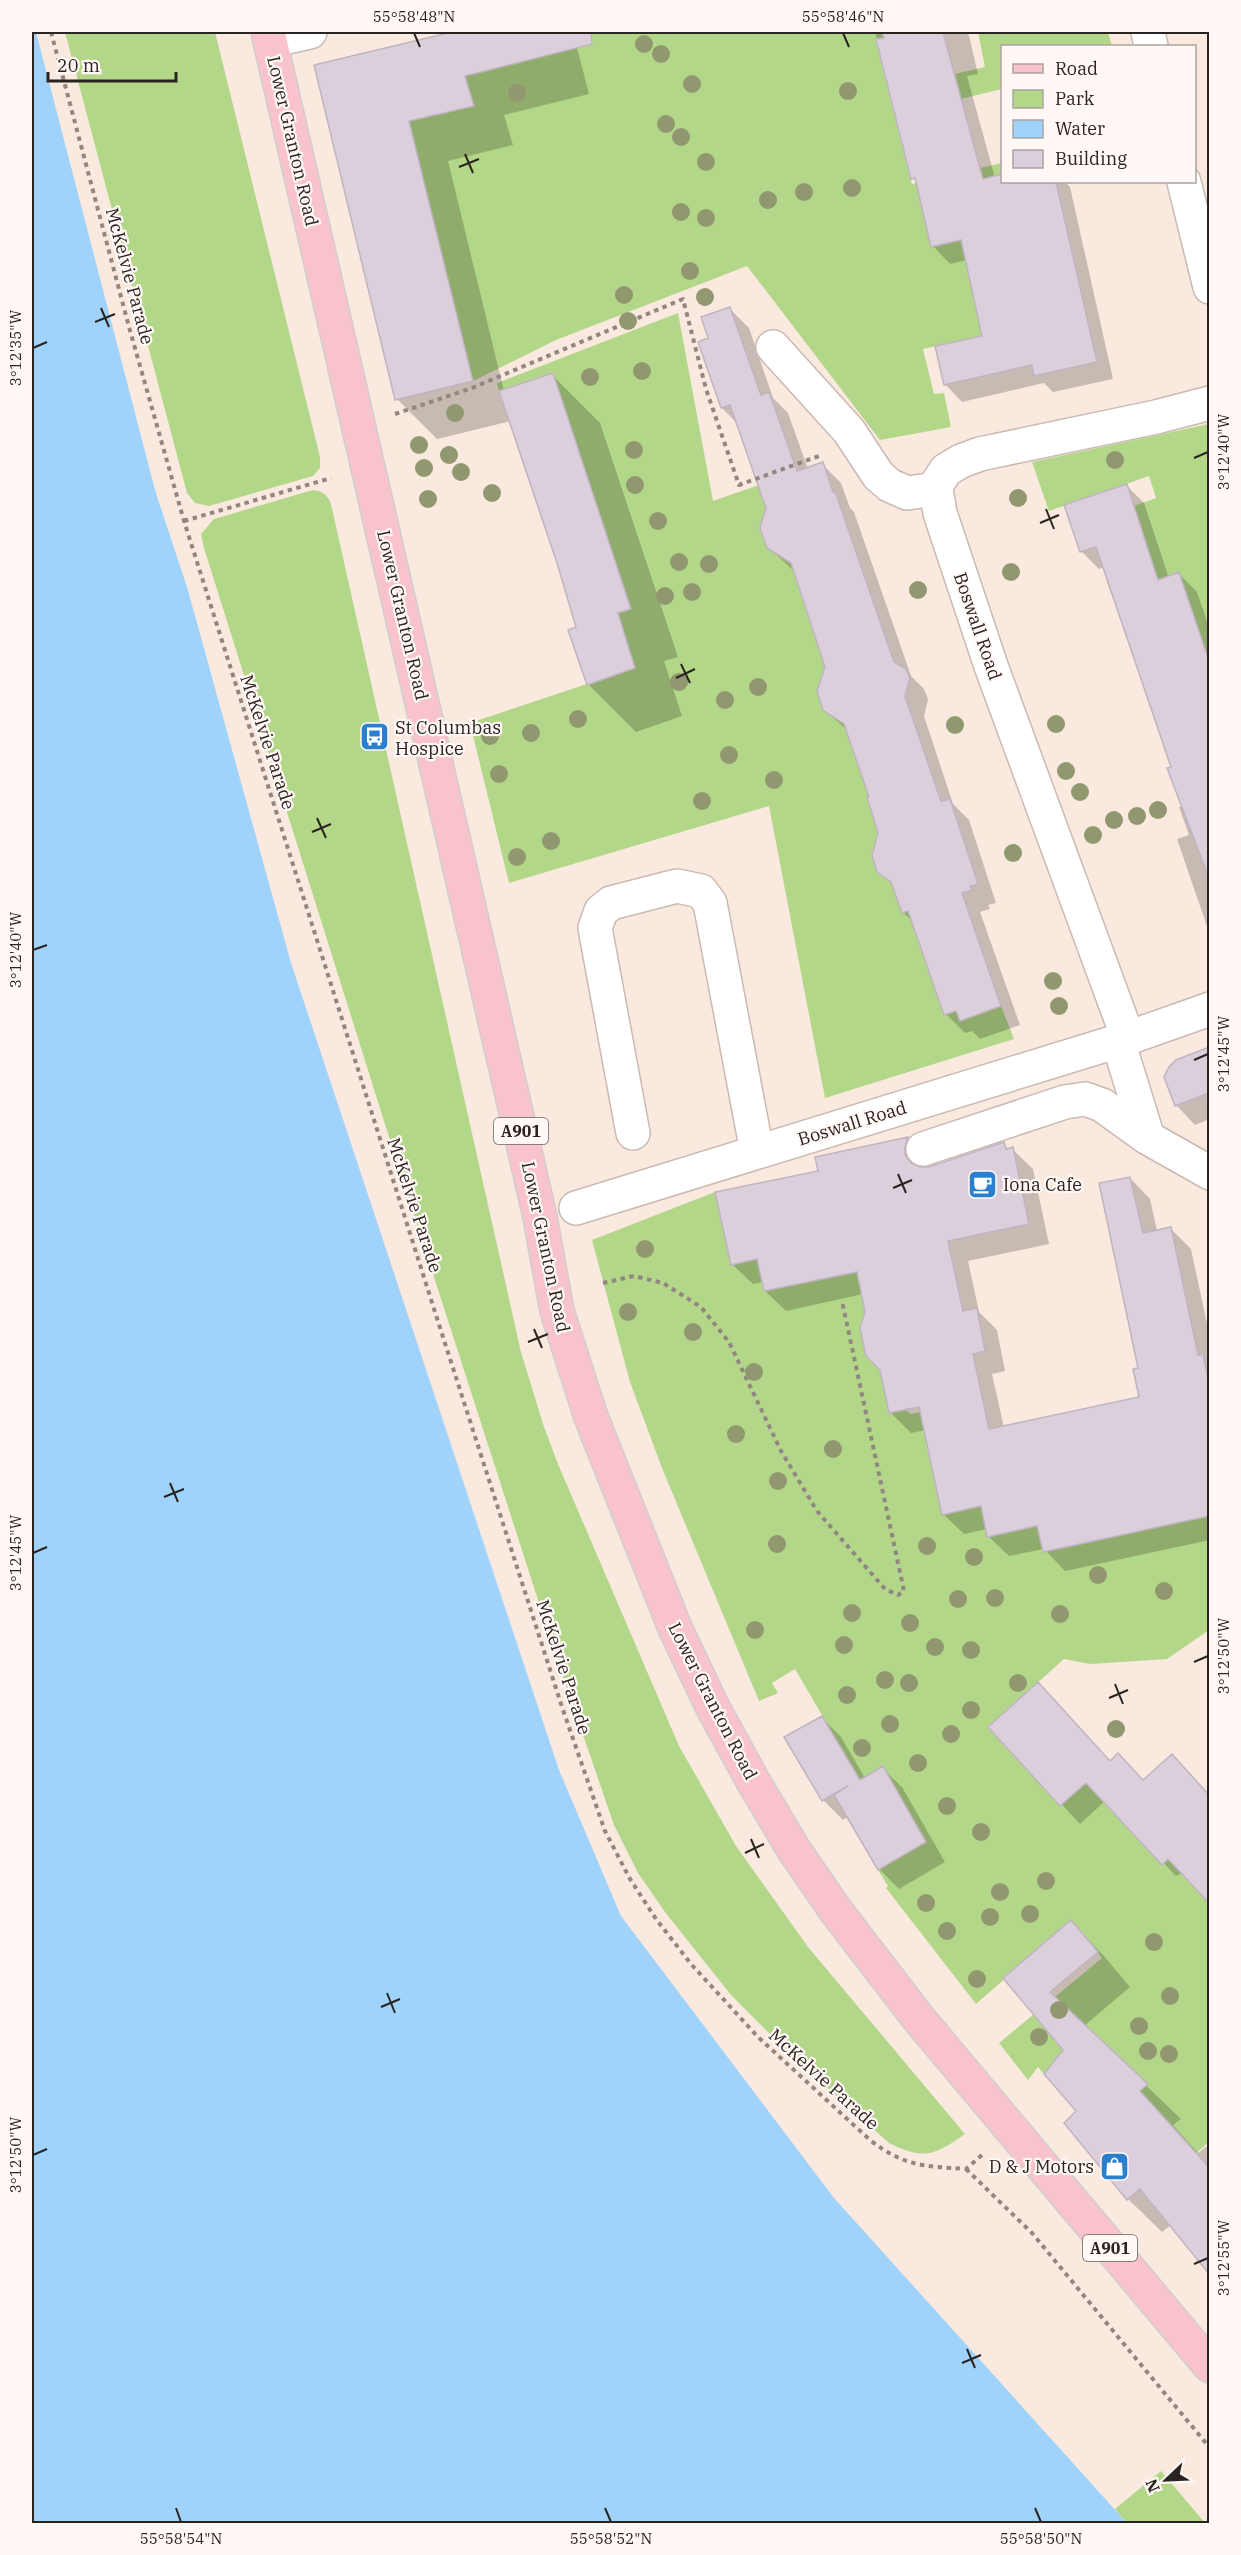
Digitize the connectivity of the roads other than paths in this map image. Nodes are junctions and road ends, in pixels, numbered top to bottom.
1 (310, 32) edge
2 (269, 36) edge
3 (1184, 183) edge
4 (1209, 287) edge
5 (773, 347) dead end
6 (1209, 403) edge
7 (936, 489) junction
8 (1209, 1009) edge
9 (1123, 1040) junction
10 (633, 1133) dead end
11 (1148, 1138) junction
12 (923, 1149) dead end
13 (757, 1152) junction
14 (1209, 1173) edge
15 (576, 1208) dead end
16 (1209, 2366) edge

1 - 2 street
2 - 16 main road, Lower Granton Road / A901
3 - 4 street
5 - 7 street
6 - 7 street
7 - 9 street, Boswall Road
8 - 9 street, Boswall Road
9 - 11 street
9 - 13 street, Boswall Road
10 - 13 street
11 - 12 street
11 - 14 street
13 - 15 street, Boswall Road

